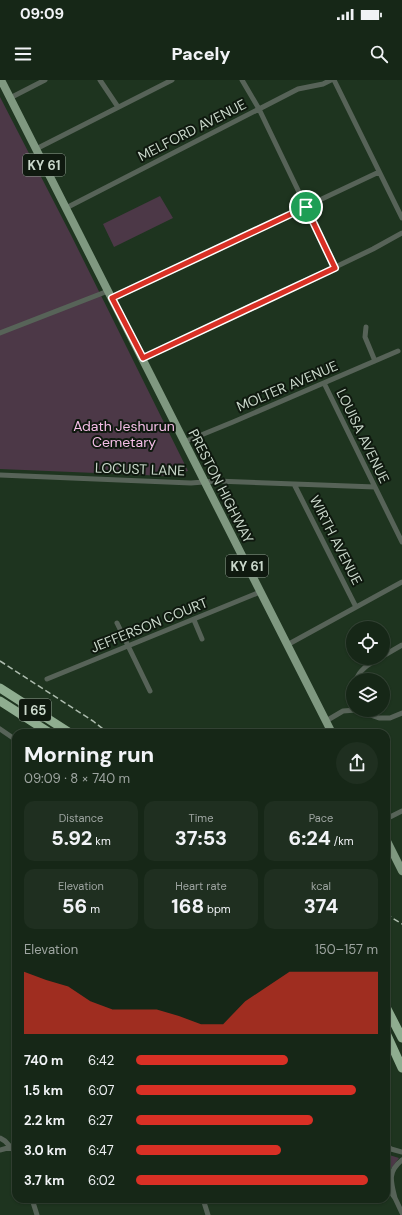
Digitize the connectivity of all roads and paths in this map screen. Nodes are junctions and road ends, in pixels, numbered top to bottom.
1 (1, 80) edge
2 (44, 80) edge
3 (100, 80) edge
4 (172, 80) edge
5 (242, 80) edge
6 (333, 80) edge
7 (10, 98) junction
8 (118, 107) junction
9 (258, 109) junction
10 (36, 149) junction
11 (379, 172) junction
12 (306, 207) junction
13 (66, 208) junction
14 (402, 218) edge
15 (402, 233) edge
16 (335, 268) junction
17 (110, 294) junction
18 (366, 327) dead end
19 (0, 333) edge
20 (400, 351) edge
21 (143, 358) junction
22 (375, 361) junction
23 (324, 383) junction
24 (184, 442) junction
25 (0, 475) edge
26 (204, 482) junction
27 (294, 484) junction
28 (375, 487) junction
29 (402, 542) edge
30 (402, 582) edge
31 (260, 592) junction
32 (356, 607) junction
33 (194, 620) junction
34 (116, 623) dead end
35 (202, 639) dead end
36 (287, 644) junction
37 (402, 645) edge
38 (127, 646) junction
39 (390, 652) edge
40 (368, 665) edge
41 (359, 673) edge
42 (47, 679) dead end
43 (0, 688) edge
44 (150, 691) dead end
45 (0, 701) edge
46 (402, 713) edge
47 (326, 721) junction
48 (44, 729) edge
49 (64, 729) edge
50 (330, 729) edge
51 (2, 731) edge
52 (12, 738) edge
53 (402, 811) edge
54 (390, 817) edge
55 (390, 847) edge
56 (402, 871) edge
57 (390, 1015) edge
58 (402, 1038) edge
59 (390, 1042) edge
60 (402, 1068) edge
61 (0, 1138) edge
62 (11, 1147) joint
63 (390, 1148) edge
64 (0, 1150) edge
65 (402, 1152) edge
66 (402, 1160) edge
67 (390, 1191) edge
68 (395, 1198) junction
69 (33, 1203) edge
70 (204, 1203) edge
71 (402, 1213) edge
72 (37, 1215) edge
73 (208, 1215) edge

1 - 7 main road, PRESTON HIGHWAY / KY 61
2 - 7 street
3 - 8 street
4 - 8 street
5 - 9 street
6 - 9 street, MELFORD AVENUE
6 - 11 street
7 - 10 main road, PRESTON HIGHWAY / KY 61
8 - 10 street
9 - 12 street
9 - 13 street, MELFORD AVENUE
10 - 13 main road, PRESTON HIGHWAY / KY 61
11 - 12 street
11 - 14 street
12 - 16 street
12 - 17 street
13 - 17 main road, PRESTON HIGHWAY / KY 61
15 - 16 street
16 - 21 street
17 - 19 street
17 - 21 main road, PRESTON HIGHWAY / KY 61
18 - 22 street
20 - 22 street, MOLTER AVENUE
21 - 24 main road, PRESTON HIGHWAY / KY 61
22 - 23 street, MOLTER AVENUE
23 - 24 street, MOLTER AVENUE
23 - 28 street, LOUISA AVENUE
24 - 26 main road, PRESTON HIGHWAY / KY 61
25 - 26 street, LOCUST LANE
26 - 27 street, LOCUST LANE
26 - 31 main road, PRESTON HIGHWAY / KY 61
27 - 28 street, LOCUST LANE
27 - 32 street, WIRTH AVENUE
28 - 29 street, LOUISA AVENUE
30 - 32 street
31 - 33 street, JEFFERSON COURT
31 - 36 main road, PRESTON HIGHWAY / KY 61
32 - 36 street
33 - 35 street
33 - 38 street, JEFFERSON COURT
34 - 38 street
36 - 47 main road, PRESTON HIGHWAY / KY 61
37 - 39 street
38 - 42 street, JEFFERSON COURT
38 - 44 street
40 - 41 street
43 - 49 highway, I 65
45 - 48 highway, I 65
46 - 47 street
47 - 50 main road, PRESTON HIGHWAY / KY 61
51 - 52 street
53 - 54 street
55 - 56 main road
57 - 58 highway
59 - 60 highway
61 - 62 street
62 - 64 street
63 - 65 street
66 - 68 street
67 - 68 street
68 - 71 street
69 - 72 street
70 - 73 street

